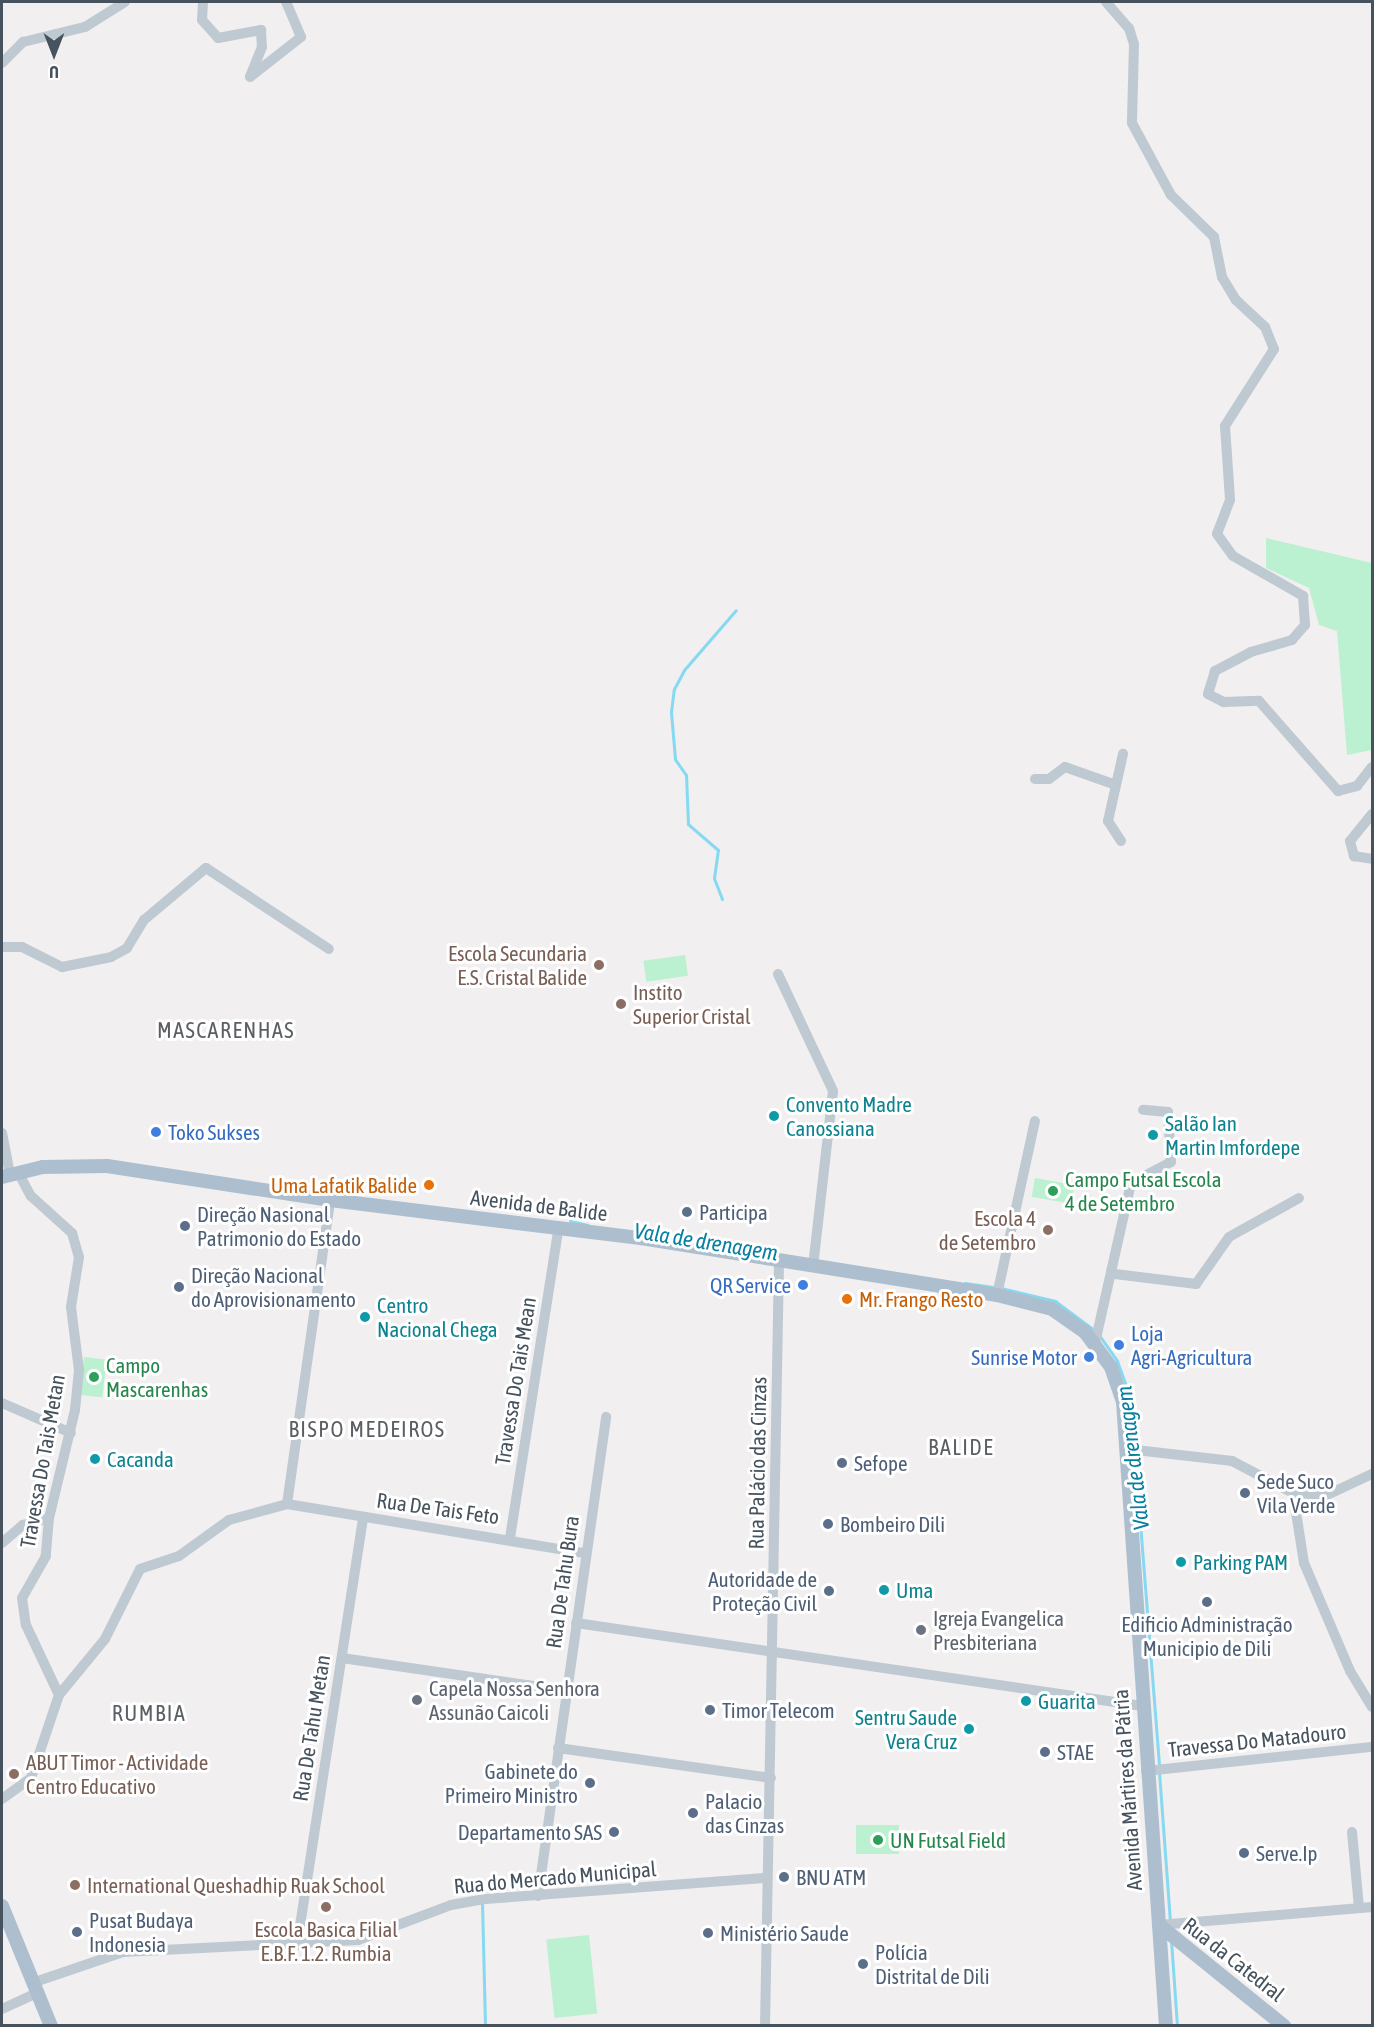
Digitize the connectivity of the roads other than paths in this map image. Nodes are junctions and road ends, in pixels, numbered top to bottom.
1 (125, 2) edge
2 (203, 2) edge
3 (286, 2) edge
4 (1106, 2) edge
5 (2, 63) edge
6 (1123, 754) dead end
7 (1372, 767) edge
8 (1035, 779) dead end
9 (1116, 785) junction
10 (1372, 814) edge
11 (1121, 841) dead end
12 (1372, 859) edge
13 (2, 947) edge
14 (329, 949) dead end
15 (778, 974) dead end
16 (1143, 1110) dead end
17 (1035, 1121) dead end
18 (2, 1133) edge
19 (10, 1175) edge
20 (1299, 1198) dead end
21 (330, 1200) junction
22 (558, 1230) junction
23 (780, 1262) junction
24 (813, 1262) junction
25 (1115, 1274) junction
26 (997, 1295) junction
27 (1095, 1343) junction
28 (2, 1403) edge
29 (606, 1417) dead end
30 (70, 1433) junction
31 (1127, 1449) junction
32 (1372, 1474) edge
33 (1293, 1493) junction
34 (287, 1504) junction
35 (363, 1517) junction
36 (49, 1518) junction
37 (510, 1538) junction
38 (2, 1543) edge
39 (584, 1553) junction
40 (576, 1623) junction
41 (774, 1653) junction
42 (342, 1658) junction
43 (567, 1691) junction
44 (59, 1695) junction
45 (1142, 1706) junction
46 (1372, 1707) edge
47 (1372, 1747) edge
48 (558, 1749) junction
49 (1146, 1771) junction
50 (771, 1778) junction
51 (2, 1799) edge
52 (1352, 1832) dead end
53 (767, 1878) junction
54 (538, 1896) junction
55 (2, 1906) edge
56 (1372, 1907) edge
57 (1359, 1908) junction
58 (1159, 1925) junction
59 (297, 1945) junction
60 (37, 1987) junction
61 (2, 2009) edge
62 (51, 2025) edge
63 (765, 2025) edge
64 (1166, 2025) edge
65 (1284, 2025) edge

1 - 5 street
2 - 3 street
4 - 7 street
6 - 9 street
8 - 9 street
9 - 11 street
10 - 12 street
13 - 14 street
15 - 24 street
16 - 25 street
17 - 26 street
18 - 19 street
19 - 21 main road, Avenida de Balide
19 - 30 street, Travessa Do Tais Metan
20 - 25 street
21 - 22 main road, Avenida de Balide
21 - 34 street
22 - 23 main road, Avenida de Balide
22 - 37 street, Travessa Do Tais Mean
23 - 24 main road, Avenida de Balide
23 - 41 street, Rua Palácio das Cinzas
24 - 26 main road, Avenida de Balide
25 - 27 street
26 - 27 main road, Avenida de Balide
27 - 31 main road, Avenida Mártires da Pátria
28 - 30 street
29 - 39 street, Rua De Tahu Bura
30 - 36 street, Travessa Do Tais Metan
31 - 33 street
31 - 45 main road, Avenida Mártires da Pátria
32 - 33 street
33 - 46 street, Travessa Do Matadouro
34 - 35 street, Rua De Tais Feto
34 - 44 street
35 - 37 street, Rua De Tais Feto
35 - 42 street, Rua De Tahu Metan
36 - 38 street
36 - 44 street, Travessa Do Tais Metan
37 - 39 street, Rua De Tais Feto
39 - 40 street, Rua De Tahu Bura
40 - 41 street
40 - 43 street, Rua De Tahu Bura
41 - 45 street
41 - 50 street, Rua Palácio das Cinzas
42 - 43 street
42 - 59 street, Rua De Tahu Metan
43 - 48 street, Rua De Tahu Bura
44 - 51 street
45 - 49 main road, Avenida Mártires da Pátria
47 - 49 street, Travessa Do Matadouro
48 - 50 street
48 - 54 street, Rua De Tahu Bura
49 - 58 main road, Avenida Mártires da Pátria
50 - 53 street, Rua Palácio das Cinzas
52 - 57 street
53 - 54 street, Rua do Mercado Municipal
53 - 63 street, Rua Palácio das Cinzas
54 - 59 street, Rua do Mercado Municipal
55 - 60 main road
56 - 57 street
57 - 58 street
58 - 64 main road, Avenida Mártires da Pátria
58 - 65 main road, Rua da Catedral
59 - 60 street, Rua do Mercado Municipal
60 - 61 street, Rua do Mercado Municipal
60 - 62 main road

